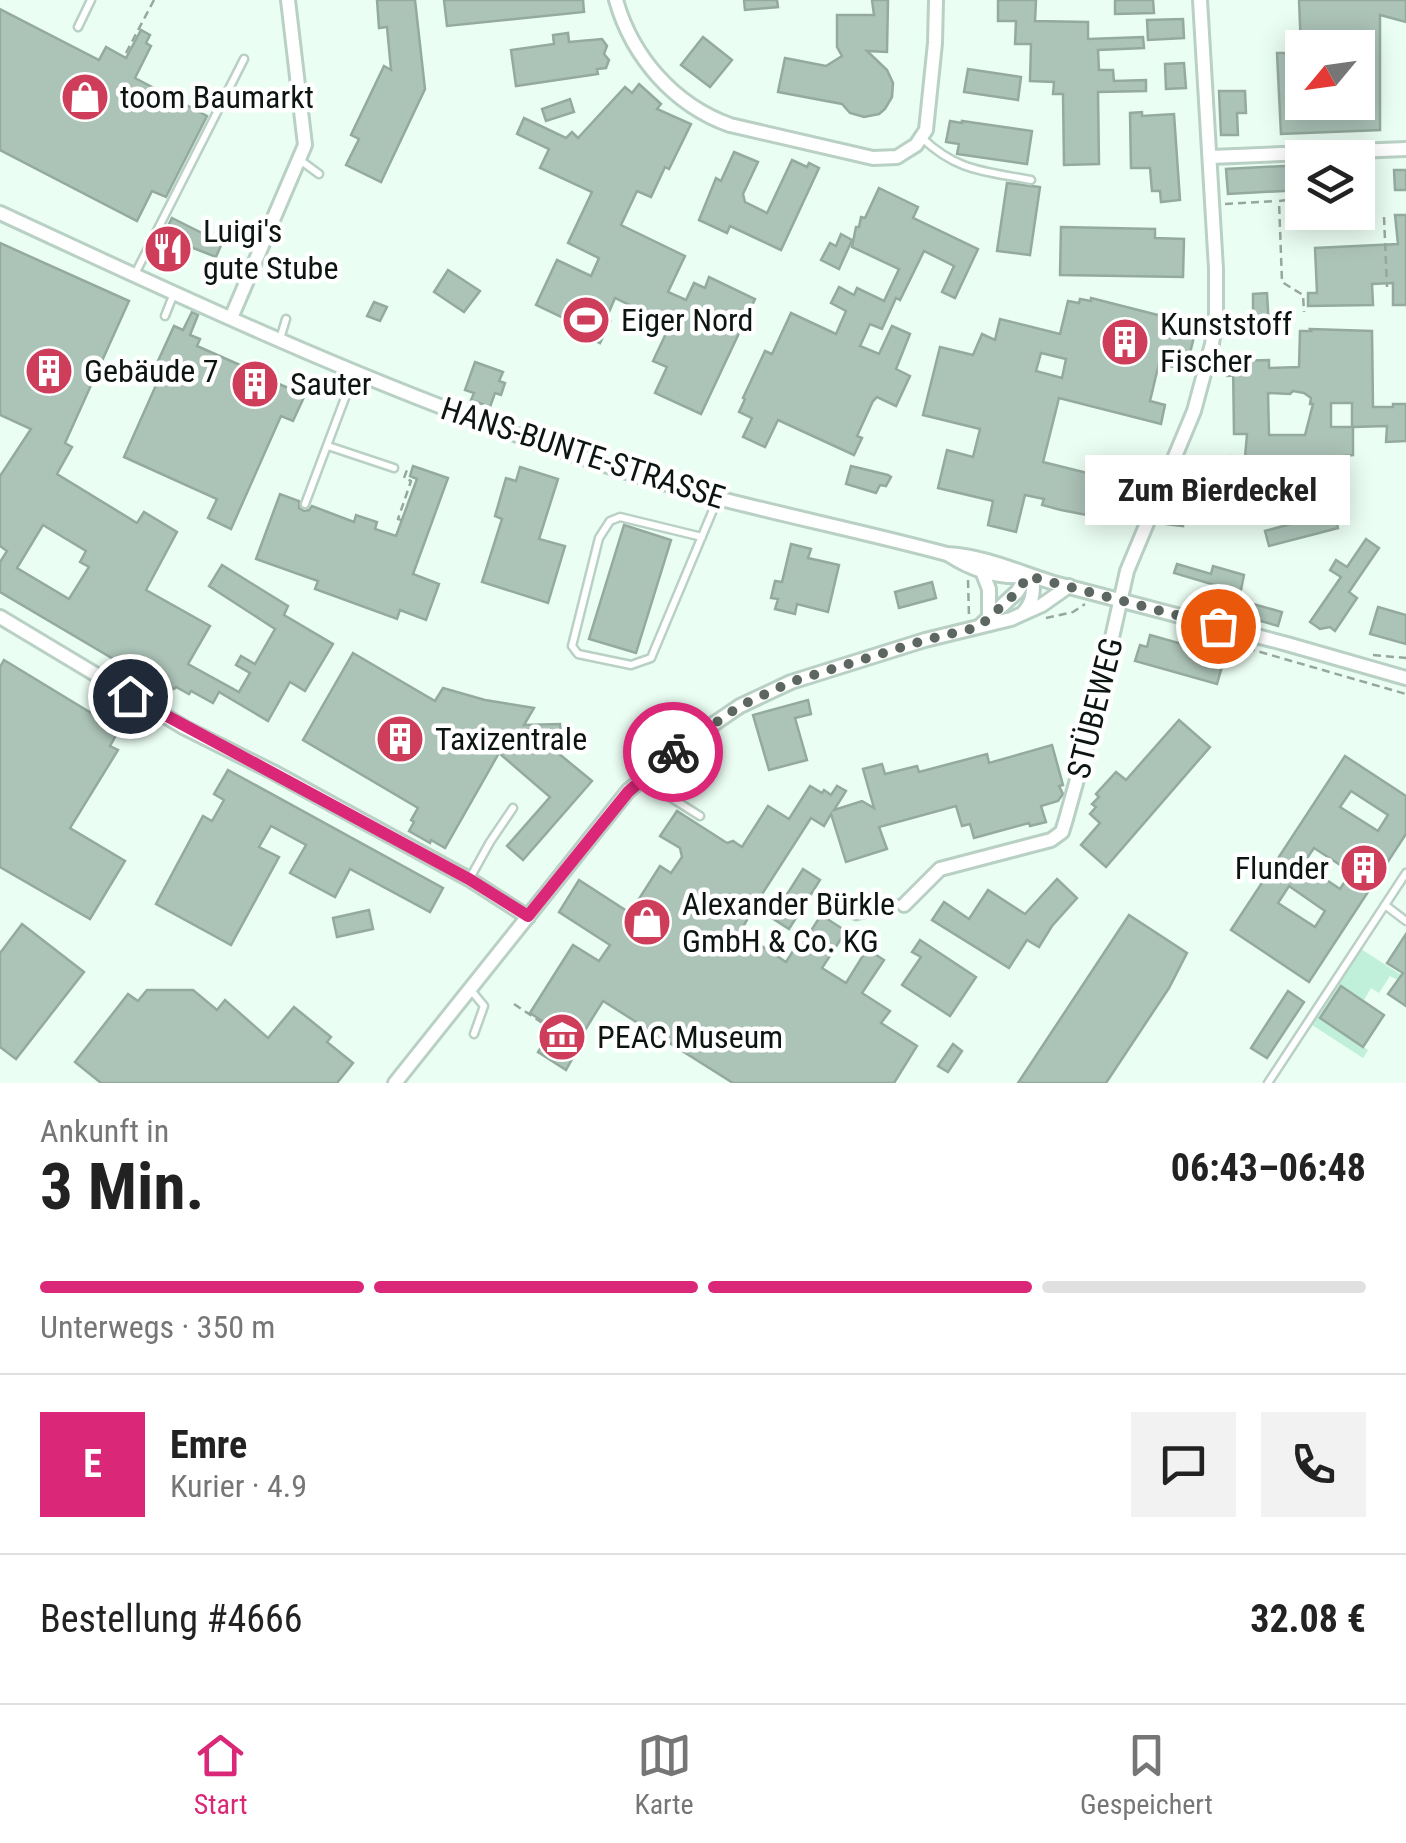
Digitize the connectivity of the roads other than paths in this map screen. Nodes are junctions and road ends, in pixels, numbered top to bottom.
1 (91, 0) edge
2 (288, 0) edge
3 (616, 0) edge
4 (936, 0) edge
5 (1200, 0) edge
6 (78, 27) dead end
7 (244, 59) dead end
8 (921, 138) junction
9 (1406, 149) edge
10 (1211, 157) junction
11 (299, 160) junction
12 (318, 174) dead end
13 (1031, 180) dead end
14 (0, 213) edge
15 (134, 275) junction
16 (174, 292) junction
17 (164, 316) dead end
18 (231, 318) junction
19 (286, 319) dead end
20 (279, 340) junction
21 (354, 373) junction
22 (328, 446) junction
23 (394, 468) dead end
24 (718, 497) junction
25 (306, 504) dead end
26 (702, 536) junction
27 (947, 554) junction
28 (982, 571) junction
29 (1030, 576) junction
30 (1069, 586) junction
31 (1121, 600) junction
32 (1022, 614) junction
33 (0, 618) edge
34 (979, 624) junction
35 (1406, 678) edge
36 (642, 779) junction
37 (513, 808) dead end
38 (700, 816) dead end
39 (1406, 872) edge
40 (469, 879) junction
41 (835, 904) dead end
42 (904, 905) joint
43 (1385, 906) junction
44 (528, 916) junction
45 (1406, 921) edge
46 (470, 989) junction
47 (474, 1034) dead end
48 (395, 1083) edge
49 (1268, 1083) edge

1 - 6 lane
2 - 11 street
3 - 8 street
4 - 8 street
5 - 10 street, STÜBEWEG
7 - 15 lane
8 - 13 lane
9 - 10 street
10 - 31 street, STÜBEWEG
11 - 12 lane
11 - 18 street
14 - 15 street, HANS-BUNTE-STRASSE
15 - 16 street, HANS-BUNTE-STRASSE
16 - 17 lane
16 - 18 street, HANS-BUNTE-STRASSE
18 - 20 street, HANS-BUNTE-STRASSE
19 - 20 lane
20 - 21 street, HANS-BUNTE-STRASSE
21 - 22 lane
21 - 24 street, HANS-BUNTE-STRASSE
22 - 23 lane
22 - 25 lane
24 - 26 lane
24 - 27 street, HANS-BUNTE-STRASSE
26 - 26 lane
27 - 28 street, HANS-BUNTE-STRASSE
27 - 29 street, HANS-BUNTE-STRASSE
28 - 29 street, HANS-BUNTE-STRASSE
28 - 34 street
29 - 30 street, HANS-BUNTE-STRASSE
29 - 32 street
29 - 34 street
30 - 31 street, HANS-BUNTE-STRASSE
30 - 32 street
31 - 35 street, HANS-BUNTE-STRASSE
31 - 42 street, STÜBEWEG
32 - 34 street
33 - 40 street
34 - 36 street
36 - 38 lane
36 - 44 street
37 - 40 lane
39 - 43 lane
40 - 44 street
41 - 42 lane
43 - 45 lane
43 - 49 lane
44 - 46 street
46 - 47 lane
46 - 48 street

